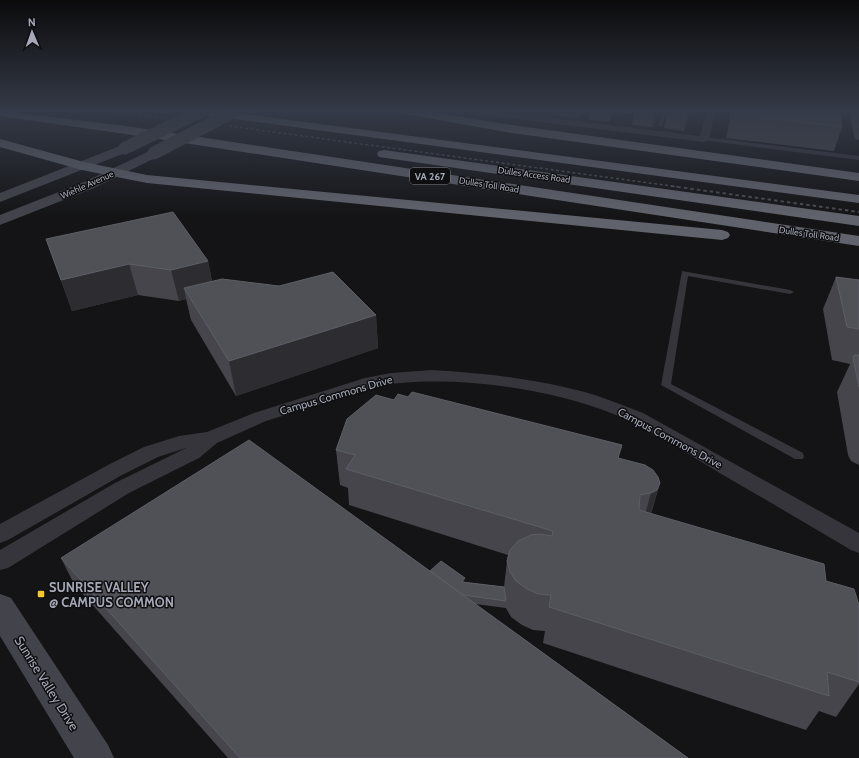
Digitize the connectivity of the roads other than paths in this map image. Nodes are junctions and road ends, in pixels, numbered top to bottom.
1 (12, 146) edge
2 (128, 146) edge
3 (167, 146) edge
4 (234, 146) edge
5 (464, 146) edge
6 (555, 146) edge
7 (638, 146) edge
8 (774, 146) edge
9 (0, 151) edge
10 (374, 153) dead end
11 (859, 158) edge
12 (82, 166) junction
13 (68, 172) junction
14 (113, 174) junction
15 (859, 177) edge
16 (859, 185) edge
17 (0, 198) edge
18 (859, 199) edge
19 (0, 220) edge
20 (859, 221) edge
21 (859, 241) edge
22 (859, 249) edge
23 (790, 292) dead end
24 (210, 438) junction
25 (799, 456) dead end
26 (0, 534) edge
27 (859, 544) edge
28 (0, 560) edge
29 (0, 608) edge
30 (95, 758) edge

1 - 12 highway
2 - 12 main road, Wiehle Avenue, bridge
3 - 14 main road, Wiehle Avenue, bridge
4 - 21 highway, Dulles Toll Road / VA 267
5 - 18 highway, Dulles Access Road
6 - 16 highway
7 - 15 highway
8 - 11 lane
9 - 13 highway
10 - 20 highway, Dulles Access Road
12 - 13 main road, Wiehle Avenue
12 - 14 highway
13 - 17 main road, Wiehle Avenue
14 - 19 main road, Wiehle Avenue
14 - 22 highway
23 - 25 lane
24 - 26 street, Campus Commons Drive
24 - 27 street, Campus Commons Drive
24 - 28 street, Campus Commons Drive
29 - 30 main road, Sunrise Valley Drive

